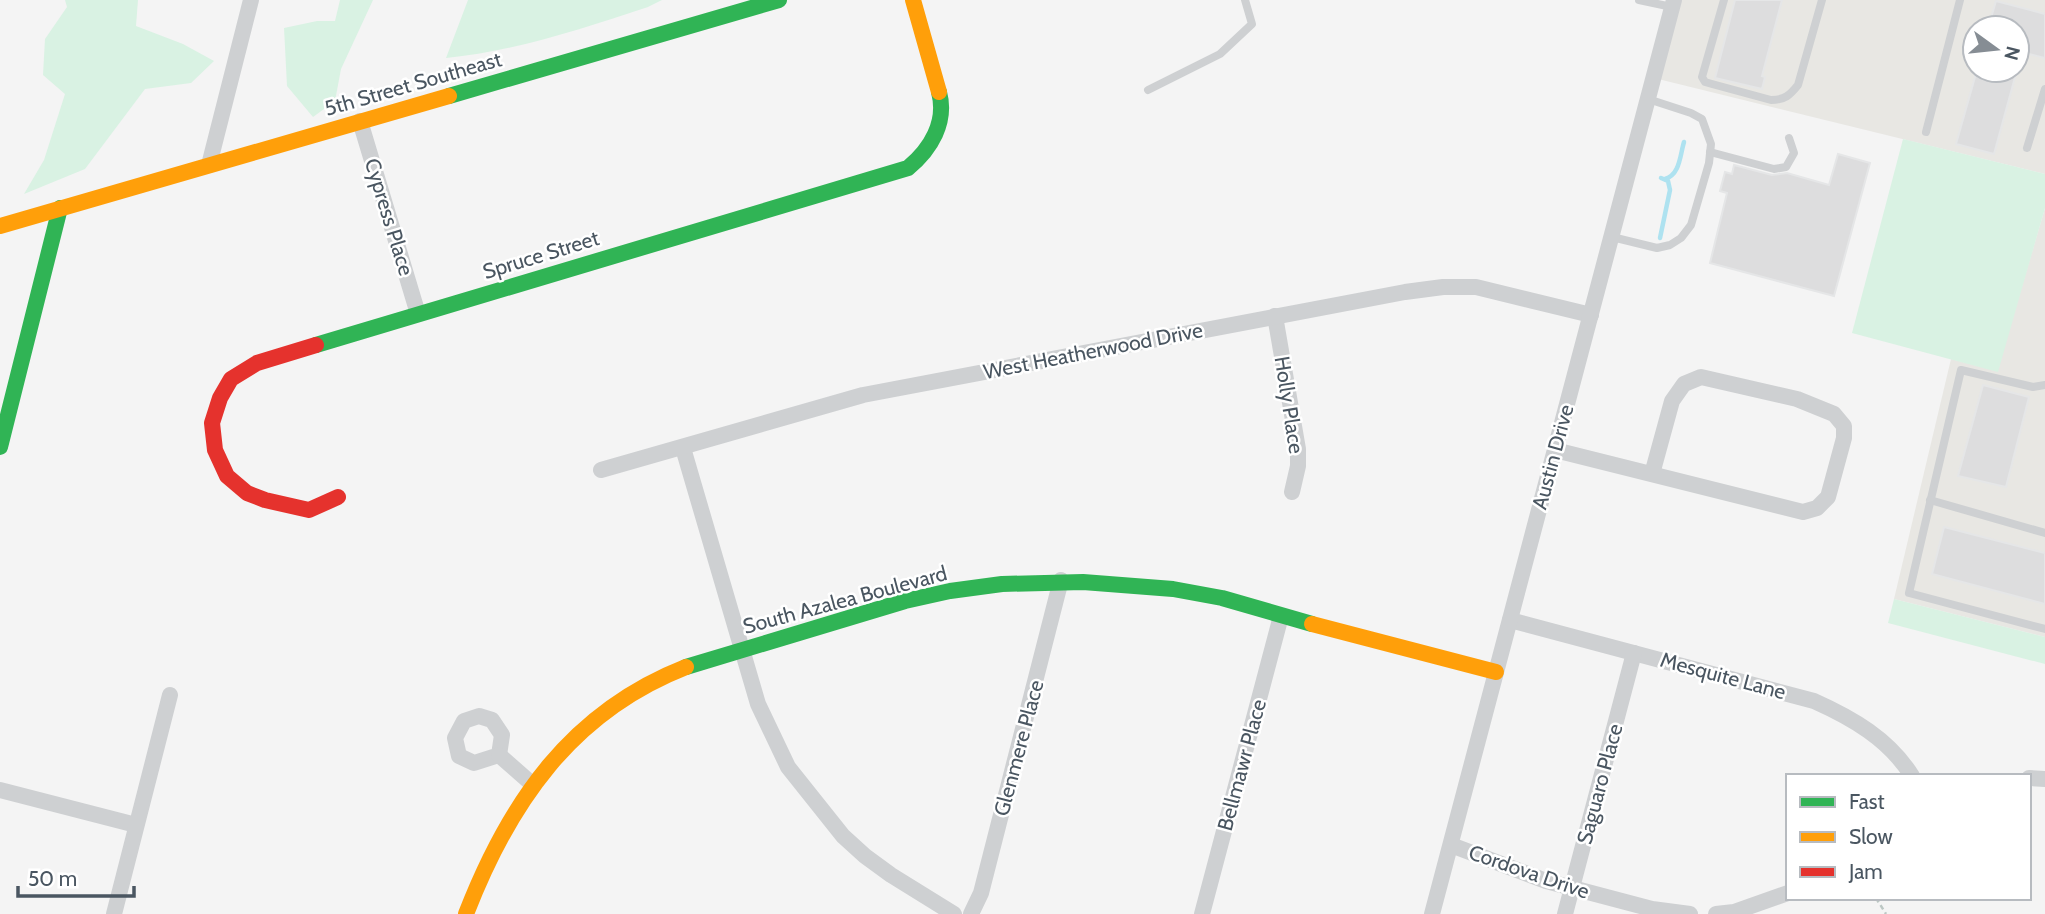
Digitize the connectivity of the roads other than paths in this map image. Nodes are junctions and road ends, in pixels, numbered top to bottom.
1 (250, 0) edge
2 (779, 0) edge
3 (914, 0) edge
4 (1245, 0) edge
5 (1639, 0) edge
6 (1724, 0) edge
7 (1822, 0) edge
8 (1960, 0) edge
9 (1673, 4) edge
10 (2045, 89) edge
11 (1148, 90) dead end
12 (1648, 99) junction
13 (360, 121) junction
14 (1926, 132) dead end
15 (1789, 138) dead end
16 (2027, 148) dead end
17 (1710, 152) junction
18 (209, 165) junction
19 (60, 208) junction
20 (0, 226) edge
21 (1612, 237) junction
22 (418, 314) junction
23 (1591, 315) junction
24 (1275, 316) junction
25 (2045, 385) edge
26 (0, 447) edge
27 (682, 448) junction
28 (1555, 450) junction
29 (601, 470) dead end
30 (1652, 474) junction
31 (1292, 492) dead end
32 (338, 497) dead end
33 (1930, 500) junction
34 (2045, 533) edge
35 (1061, 580) junction
36 (1281, 616) junction
37 (1510, 620) junction
38 (2045, 629) edge
39 (742, 649) junction
40 (1634, 653) junction
41 (1496, 672) junction
42 (170, 695) dead end
43 (499, 755) dead end
44 (1910, 774) edge
45 (533, 784) junction
46 (0, 790) edge
47 (136, 825) junction
48 (1451, 845) junction
49 (1571, 888) junction
50 (1786, 894) edge
51 (114, 914) edge
52 (466, 914) edge
53 (954, 914) edge
54 (971, 914) edge
55 (1202, 914) edge
56 (1432, 914) edge
57 (1565, 914) edge
58 (1690, 914) edge
59 (1716, 914) edge

1 - 18 street
2 - 13 street, 5th Street Southeast
3 - 22 street, Spruce Street
4 - 11 lane
5 - 9 lane
6 - 7 lane
8 - 14 lane
9 - 12 street, Austin Drive
10 - 16 lane
12 - 17 lane
12 - 21 street, Austin Drive
13 - 18 street, 5th Street Southeast
13 - 22 street, Cypress Place
15 - 17 lane
17 - 21 lane
18 - 19 street, 5th Street Southeast
19 - 20 street, 5th Street Southeast
19 - 26 street
21 - 23 street, Austin Drive
22 - 32 street, Spruce Street
23 - 24 street, West Heatherwood Drive
23 - 28 street, Austin Drive
24 - 27 street, West Heatherwood Drive
24 - 31 street, Holly Place
25 - 33 lane
27 - 29 street, West Heatherwood Drive
27 - 39 street
28 - 30 street
28 - 37 street, Austin Drive
30 - 30 street
33 - 34 lane
33 - 38 lane
35 - 36 street, South Azalea Boulevard
35 - 39 street, South Azalea Boulevard
35 - 54 street, Glenmere Place
36 - 41 street, South Azalea Boulevard
36 - 55 street, Bellmawr Place
37 - 40 street, Mesquite Lane
37 - 41 street, Austin Drive
39 - 45 street, South Azalea Boulevard
39 - 53 street
40 - 44 street, Mesquite Lane
40 - 49 street, Saguaro Place
41 - 48 street, Austin Drive
42 - 47 street
43 - 45 street
45 - 52 street, South Azalea Boulevard
46 - 47 street
47 - 51 street
48 - 49 street, Cordova Drive
48 - 56 street, Austin Drive
49 - 57 street, Saguaro Place
49 - 58 street, Cordova Drive
50 - 59 street

